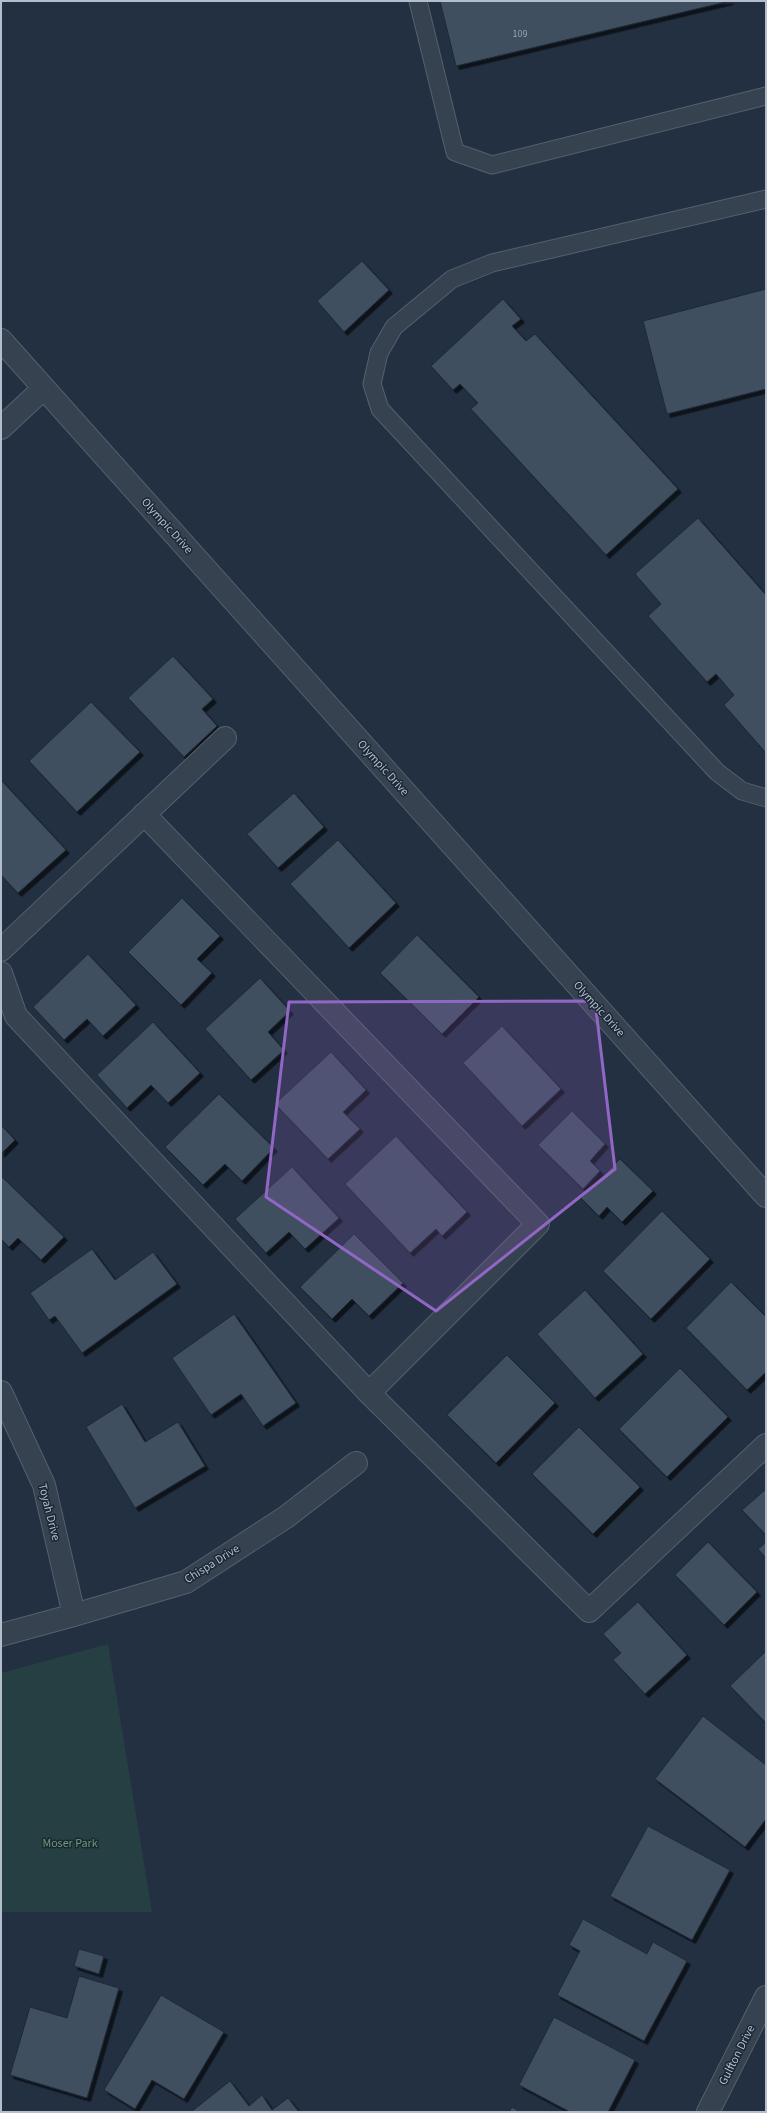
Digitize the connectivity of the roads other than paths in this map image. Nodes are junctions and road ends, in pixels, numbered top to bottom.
1 (418, 1) edge
2 (766, 96) edge
3 (766, 199) edge
4 (1, 340) edge
5 (44, 388) junction
6 (1, 428) edge
7 (225, 738) dead end
8 (766, 798) edge
9 (144, 814) junction
10 (1, 950) edge
11 (1, 973) edge
12 (766, 1196) edge
13 (1, 1392) edge
14 (369, 1393) junction
15 (766, 1445) edge
16 (356, 1463) dead end
17 (74, 1615) junction
18 (1, 1635) edge
19 (766, 1997) edge
20 (708, 2112) edge

1 - 2 lane
3 - 8 lane
4 - 5 street, Olympic Drive
5 - 6 street
5 - 12 street, Olympic Drive
7 - 9 street
9 - 10 street
9 - 14 street
11 - 14 street
13 - 17 street, Toyah Drive
14 - 15 street
16 - 17 street, Chispa Drive
17 - 18 street, Chispa Drive
19 - 20 street, Gulfton Drive

